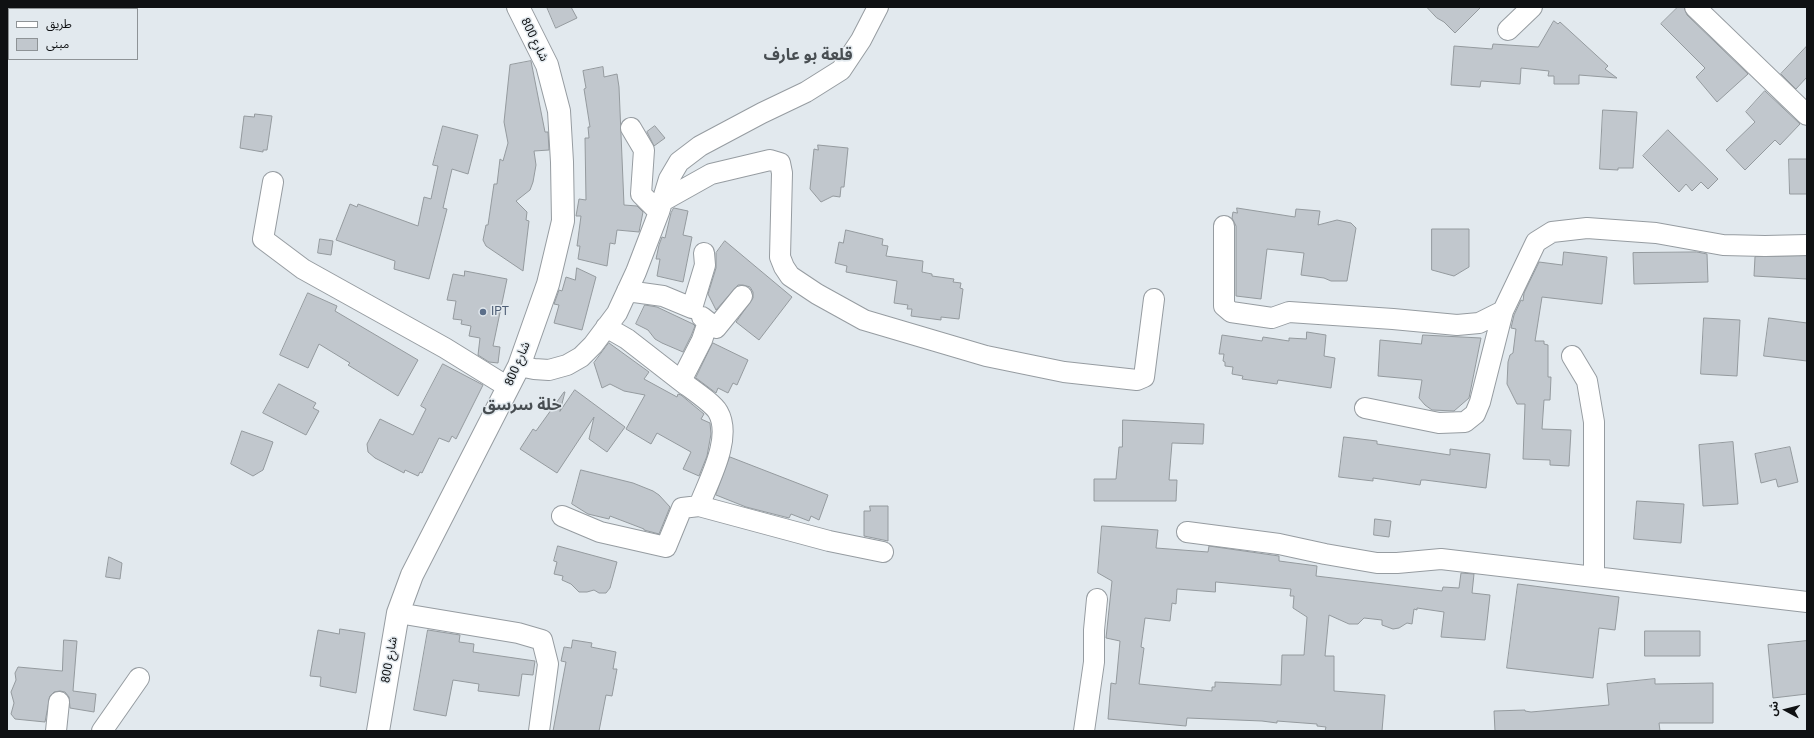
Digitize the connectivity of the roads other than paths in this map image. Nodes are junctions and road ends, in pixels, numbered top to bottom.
1 (518, 7) edge
2 (878, 7) edge
3 (1532, 7) edge
4 (1695, 7) edge
5 (1508, 30) dead end
6 (1807, 115) edge
7 (631, 128) dead end
8 (273, 182) dead end
9 (660, 207) junction
10 (1224, 226) dead end
11 (1807, 245) edge
12 (704, 253) dead end
13 (627, 291) junction
14 (742, 296) dead end
15 (1154, 299) dead end
16 (692, 308) junction
17 (1503, 311) junction
18 (708, 322) junction
19 (606, 327) junction
20 (1572, 356) dead end
21 (518, 366) junction
22 (681, 381) junction
23 (508, 387) junction
24 (1365, 408) dead end
25 (699, 506) junction
26 (562, 516) dead end
27 (1187, 532) dead end
28 (883, 552) dead end
29 (1594, 577) junction
30 (1097, 599) dead end
31 (1807, 602) edge
32 (398, 613) junction
33 (139, 678) dead end
34 (59, 702) dead end
35 (56, 731) edge
36 (102, 731) edge
37 (378, 731) edge
38 (539, 731) edge
39 (1084, 731) edge

1 - 21 main road, شارع 800
2 - 9 street
3 - 5 street
4 - 6 street
7 - 9 street
8 - 23 street
9 - 13 street
9 - 15 street
10 - 17 street
11 - 17 street
12 - 16 street
13 - 16 street
13 - 19 street
14 - 18 street
16 - 18 street
17 - 24 street
18 - 22 street
19 - 21 street
19 - 22 street
20 - 29 street
21 - 23 main road, شارع 800
22 - 25 street
23 - 32 main road, شارع 800
25 - 26 street
25 - 28 street
27 - 29 street
29 - 31 street
30 - 39 street
32 - 37 main road, شارع 800
32 - 38 street
33 - 36 street
34 - 35 street

